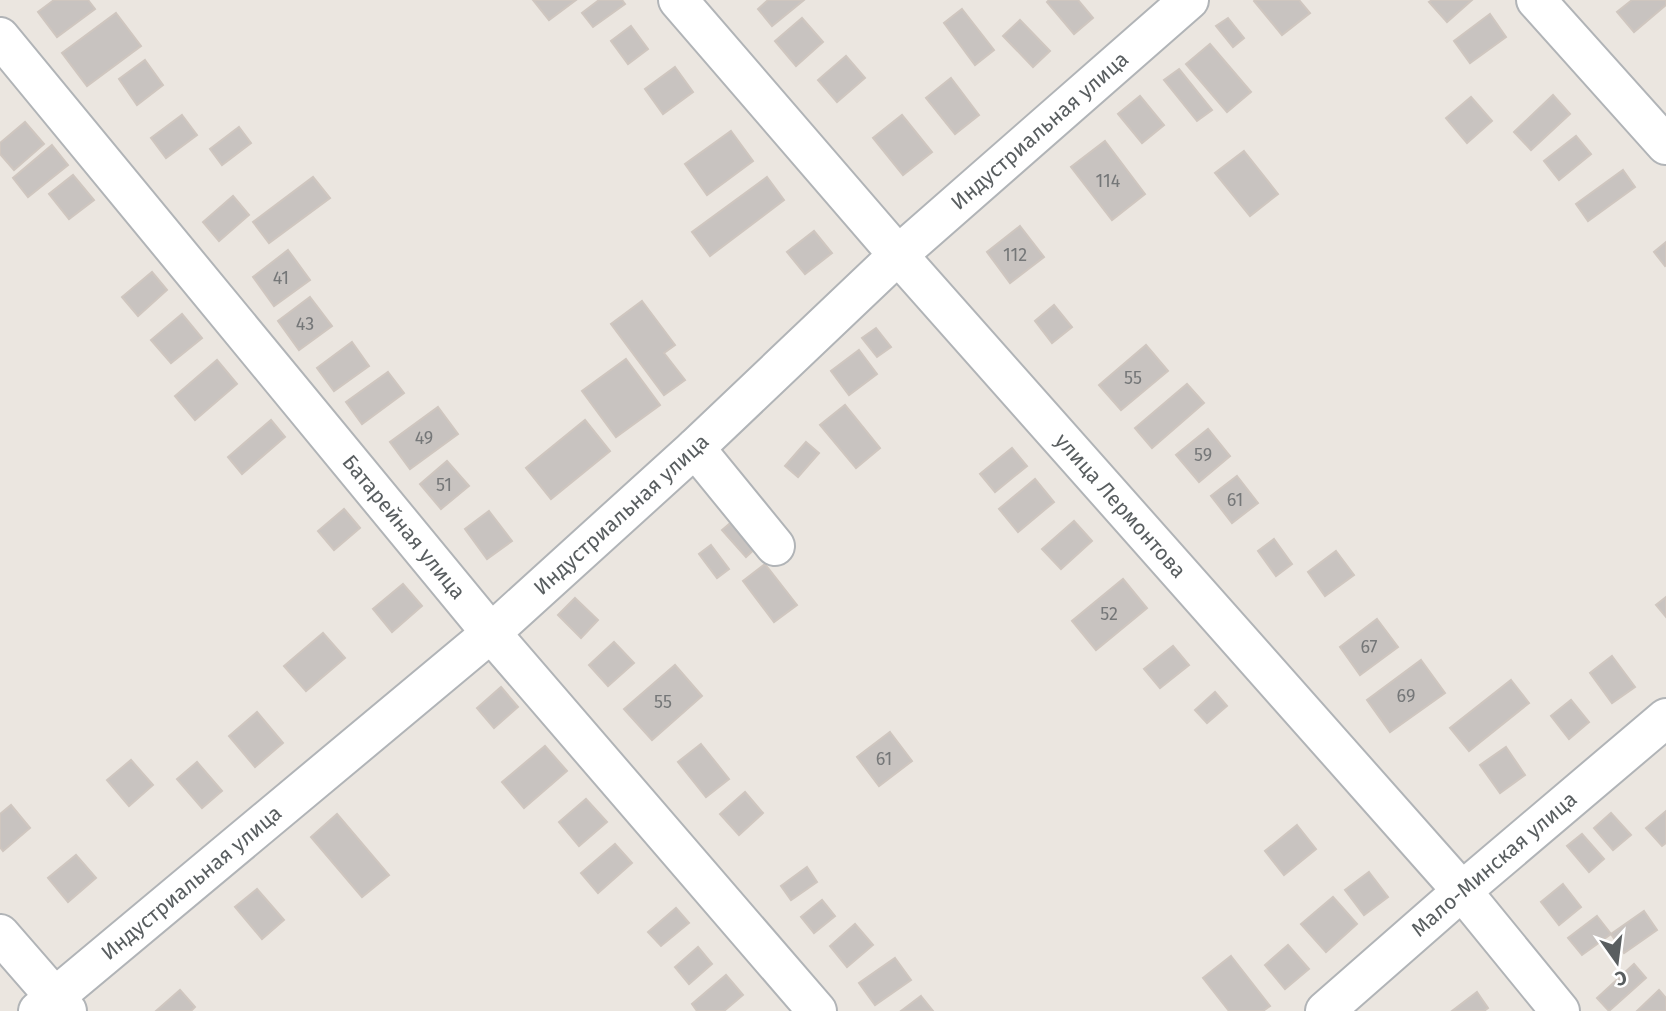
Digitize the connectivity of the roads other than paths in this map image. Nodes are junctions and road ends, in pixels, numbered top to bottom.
1 (678, 0) edge
2 (1189, 0) edge
3 (1536, 0) edge
4 (0, 37) edge
5 (1666, 145) edge
6 (898, 255) junction
7 (695, 448) junction
8 (775, 546) dead end
9 (491, 633) junction
10 (1666, 718) edge
11 (1462, 891) junction
12 (0, 933) edge
13 (53, 1006) edge
14 (817, 1011) edge
15 (1325, 1011) edge
16 (1560, 1011) edge

1 - 6 street, улица Лермонтова
2 - 6 street, Индустриальная улица
3 - 5 street
4 - 9 street, Батарейная улица
6 - 7 street, Индустриальная улица
6 - 11 street, улица Лермонтова
7 - 8 street
7 - 9 street, Индустриальная улица
9 - 13 street, Индустриальная улица
9 - 14 street, Батарейная улица
10 - 11 street, Мало-Минская улица
11 - 15 street, Мало-Минская улица
11 - 16 street, улица Лермонтова
12 - 13 street

